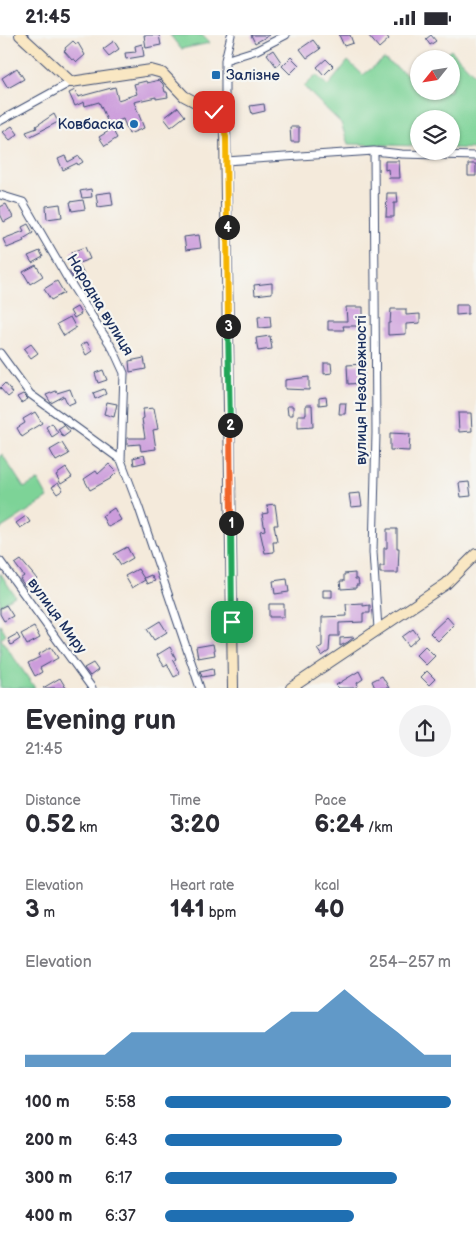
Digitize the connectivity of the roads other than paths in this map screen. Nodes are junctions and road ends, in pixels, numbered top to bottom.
1 (20, 35) edge
2 (231, 35) edge
3 (286, 35) edge
4 (225, 60) junction
5 (71, 82) junction
6 (0, 121) edge
7 (222, 121) junction
8 (374, 151) junction
9 (476, 156) edge
10 (226, 161) junction
11 (0, 195) edge
12 (0, 353) edge
13 (121, 460) junction
14 (476, 554) edge
15 (0, 561) edge
16 (378, 629) junction
17 (92, 688) edge
18 (200, 688) edge
19 (233, 688) edge
20 (291, 688) edge

1 - 5 street
2 - 4 street
3 - 4 street
4 - 7 street
5 - 6 street
5 - 7 street
7 - 10 street
8 - 9 street
8 - 10 street
8 - 16 street, вулиця Незалежності
10 - 19 street
11 - 13 street, Народна вулиця
12 - 13 street
13 - 18 street, Народна вулиця
14 - 16 street
15 - 17 street, вулиця Миру
16 - 20 street

